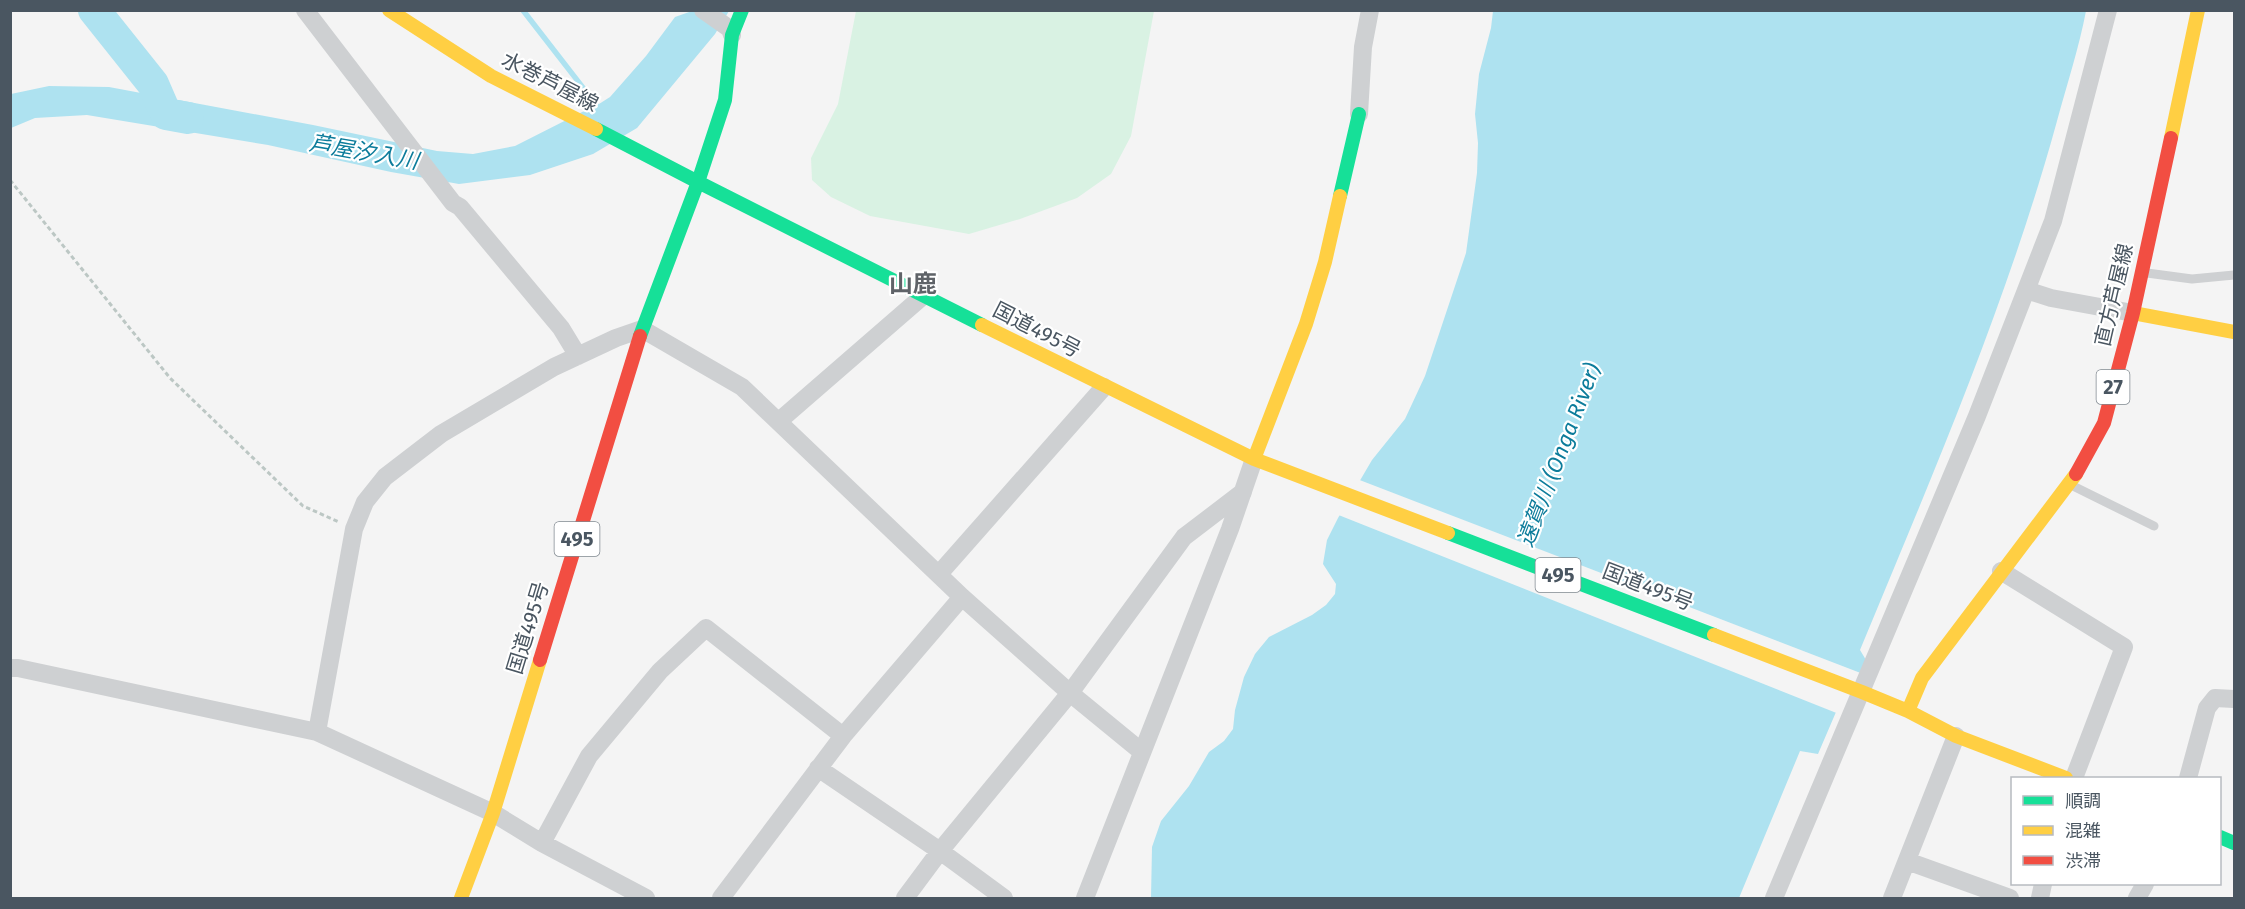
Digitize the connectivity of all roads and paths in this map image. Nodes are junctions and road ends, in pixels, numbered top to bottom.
1 (305, 10) edge
2 (389, 10) edge
3 (703, 10) edge
4 (742, 10) edge
5 (1370, 10) edge
6 (2108, 10) edge
7 (2198, 10) edge
8 (731, 32) junction
9 (1359, 114) joint
10 (10, 180) edge
11 (698, 182) junction
12 (2141, 272) junction
13 (2235, 275) edge
14 (2026, 290) junction
15 (923, 296) junction
16 (2133, 313) junction
17 (642, 329) junction
18 (2235, 332) edge
19 (578, 356) junction
20 (1104, 387) junction
21 (779, 421) junction
22 (1254, 459) junction
23 (2068, 484) junction
24 (1243, 492) junction
25 (2154, 526) dead end
26 (354, 529) junction
27 (2001, 571) junction
28 (939, 574) junction
29 (962, 597) junction
30 (10, 668) edge
31 (1862, 692) junction
32 (1070, 693) junction
33 (2235, 699) edge
34 (1908, 711) junction
35 (317, 732) junction
36 (843, 736) junction
37 (1956, 736) junction
38 (1142, 752) junction
39 (818, 768) junction
40 (2063, 777) edge
41 (2074, 777) edge
42 (2188, 777) edge
43 (493, 813) junction
44 (2221, 837) edge
45 (542, 843) junction
46 (2235, 843) edge
47 (940, 851) junction
48 (1907, 861) junction
49 (462, 898) edge
50 (646, 898) edge
51 (721, 898) edge
52 (905, 898) edge
53 (1004, 898) edge
54 (1085, 898) edge
55 (1774, 898) edge
56 (1892, 898) edge
57 (2010, 898) edge

1 - 19 street
2 - 11 main road, 水巻芦屋線
3 - 8 street
4 - 8 main road
5 - 9 street
6 - 14 street
7 - 12 main road, 直方芦屋線 / 27
8 - 11 main road
9 - 22 main road
10 - 26 path
11 - 15 main road, 国道495号 / 495
11 - 17 main road, 国道495号 / 495
12 - 13 lane
12 - 16 main road, 直方芦屋線 / 27
14 - 16 street
14 - 31 street
15 - 20 main road, 国道495号 / 495
15 - 21 street
16 - 18 main road
16 - 23 main road, 直方芦屋線 / 27
17 - 19 street
17 - 21 street
17 - 43 main road, 国道495号 / 495
19 - 26 street
20 - 22 main road, 国道495号 / 495
20 - 28 street
21 - 28 street
22 - 24 street
22 - 31 main road, 国道495号 / 495
23 - 25 lane
23 - 27 main road, 直方芦屋線 / 27
24 - 32 street
24 - 38 street
26 - 35 street
27 - 34 main road, 直方芦屋線 / 27
27 - 41 street
28 - 29 street
29 - 32 street
29 - 36 street
30 - 35 street
31 - 34 main road, 国道495号 / 495
31 - 55 street
32 - 38 street
32 - 47 street
33 - 42 street
34 - 37 main road, 国道495号 / 495
35 - 43 street
36 - 39 street
36 - 45 street
37 - 40 main road, 国道495号 / 495
37 - 48 street
38 - 54 street
39 - 47 street
39 - 51 street
43 - 45 street
43 - 49 main road, 国道495号 / 495
44 - 46 main road
45 - 50 street
47 - 52 street
47 - 53 street
48 - 56 street
48 - 57 street

